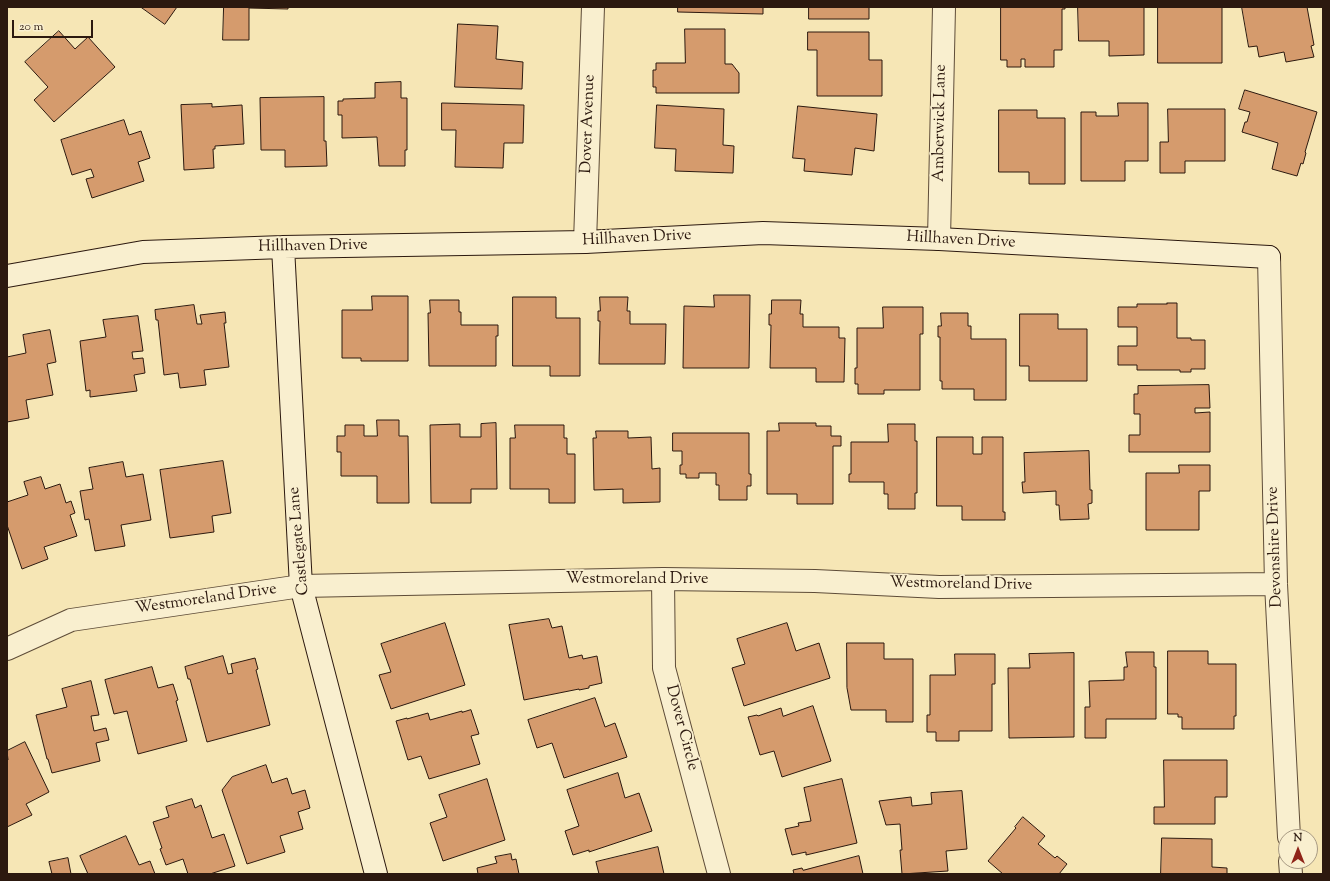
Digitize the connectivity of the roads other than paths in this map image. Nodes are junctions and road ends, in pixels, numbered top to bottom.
1 (593, 7) edge
2 (944, 7) edge
3 (939, 239) junction
4 (585, 242) junction
5 (283, 247) junction
6 (1269, 257) joint
7 (7, 276) edge
8 (663, 579) junction
9 (1276, 584) junction
10 (301, 586) junction
11 (7, 649) edge
12 (1289, 829) edge
13 (376, 874) edge
14 (719, 874) edge

1 - 4 street, Dover Avenue
2 - 3 street, Amberwick Lane
3 - 4 street, Hillhaven Drive
3 - 6 street, Hillhaven Drive
4 - 5 street, Hillhaven Drive
5 - 7 street, Hillhaven Drive
5 - 10 street, Castlegate Lane
6 - 9 street, Devonshire Drive
8 - 9 street, Westmoreland Drive
8 - 10 street, Westmoreland Drive
8 - 14 street, Dover Circle
9 - 12 street, Devonshire Drive
10 - 11 street, Westmoreland Drive
10 - 13 street, Castlegate Lane

